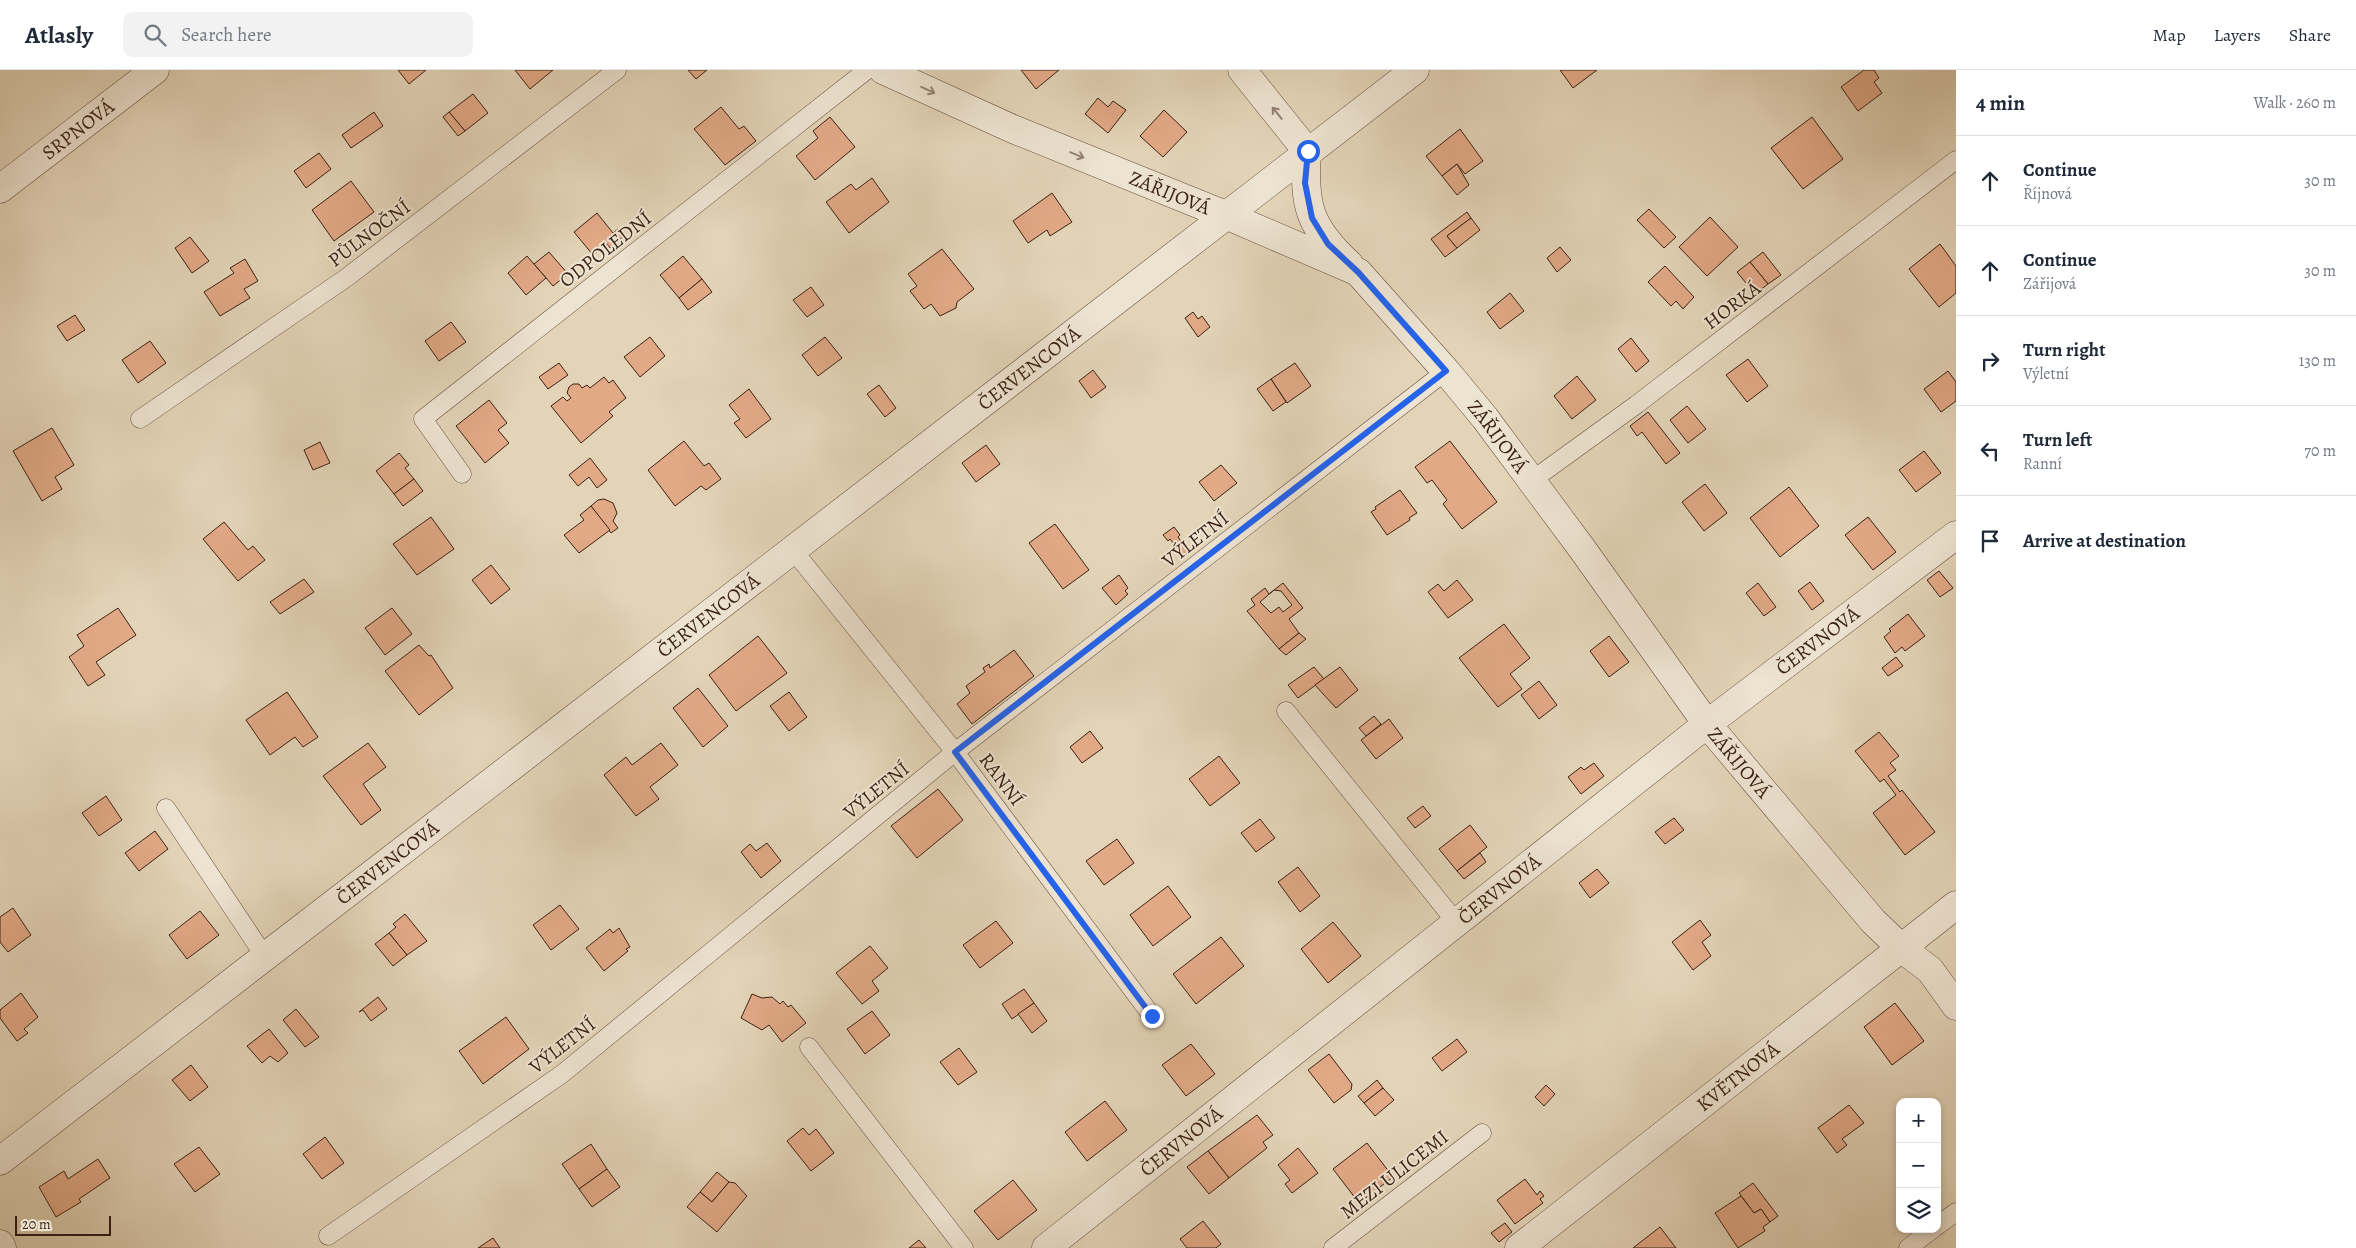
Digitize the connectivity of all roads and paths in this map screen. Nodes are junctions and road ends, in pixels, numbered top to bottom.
1 (155, 70) edge
2 (617, 70) edge
3 (867, 70) edge
4 (883, 70) edge
5 (1242, 70) edge
6 (1415, 70) edge
7 (1308, 151) junction
8 (1956, 160) edge
9 (0, 189) edge
10 (1228, 216) junction
11 (1358, 272) junction
12 (1446, 371) junction
13 (140, 419) dead end
14 (462, 474) dead end
15 (1532, 481) junction
16 (1956, 535) edge
17 (793, 550) junction
18 (1286, 711) dead end
19 (1707, 724) junction
20 (955, 752) junction
21 (166, 808) dead end
22 (1956, 906) edge
23 (1456, 922) junction
24 (1901, 948) junction
25 (265, 957) junction
26 (1956, 1006) edge
27 (1152, 1016) dead end
28 (809, 1047) dead end
29 (1482, 1133) dead end
30 (0, 1161) edge
31 (1956, 1212) edge
32 (1941, 1223) edge
33 (1928, 1233) edge
34 (328, 1236) dead end
35 (0, 1244) edge
36 (2, 1248) edge
37 (964, 1248) edge
38 (1046, 1248) edge
39 (1333, 1248) edge
40 (1519, 1248) edge
41 (1908, 1248) edge

1 - 9 street, SRPNOVÁ
2 - 13 lane, PŮLNOČNÍ
3 - 14 lane, ODPOLEDNÍ
4 -> 10 street, ZÁŘIJOVÁ
7 -> 5 street
6 - 7 street, ČERVENCOVÁ
7 - 10 street, ČERVENCOVÁ
7 - 11 street
8 - 15 lane, HORKÁ
10 - 11 street, ZÁŘIJOVÁ
10 - 17 street, ČERVENCOVÁ
11 - 12 street, ZÁŘIJOVÁ
12 - 15 street, ZÁŘIJOVÁ
12 - 20 lane, VÝLETNÍ
15 - 19 street, ZÁŘIJOVÁ
16 - 19 street, ČERVNOVÁ
17 - 20 lane, RANNÍ
17 - 25 street, ČERVENCOVÁ
18 - 23 lane
19 - 23 street, ČERVNOVÁ
19 - 24 street, ZÁŘIJOVÁ
20 - 27 lane, RANNÍ
20 - 34 lane, VÝLETNÍ
21 - 25 lane
22 - 24 street, KVĚTNOVÁ
23 - 38 street, ČERVNOVÁ
24 - 26 street, ZÁŘIJOVÁ
24 - 40 street, KVĚTNOVÁ
25 - 30 street, ČERVENCOVÁ
28 - 37 lane
29 - 39 lane, MEZI ULICEMI
31 - 32 lane
33 - 41 lane
35 - 36 street

